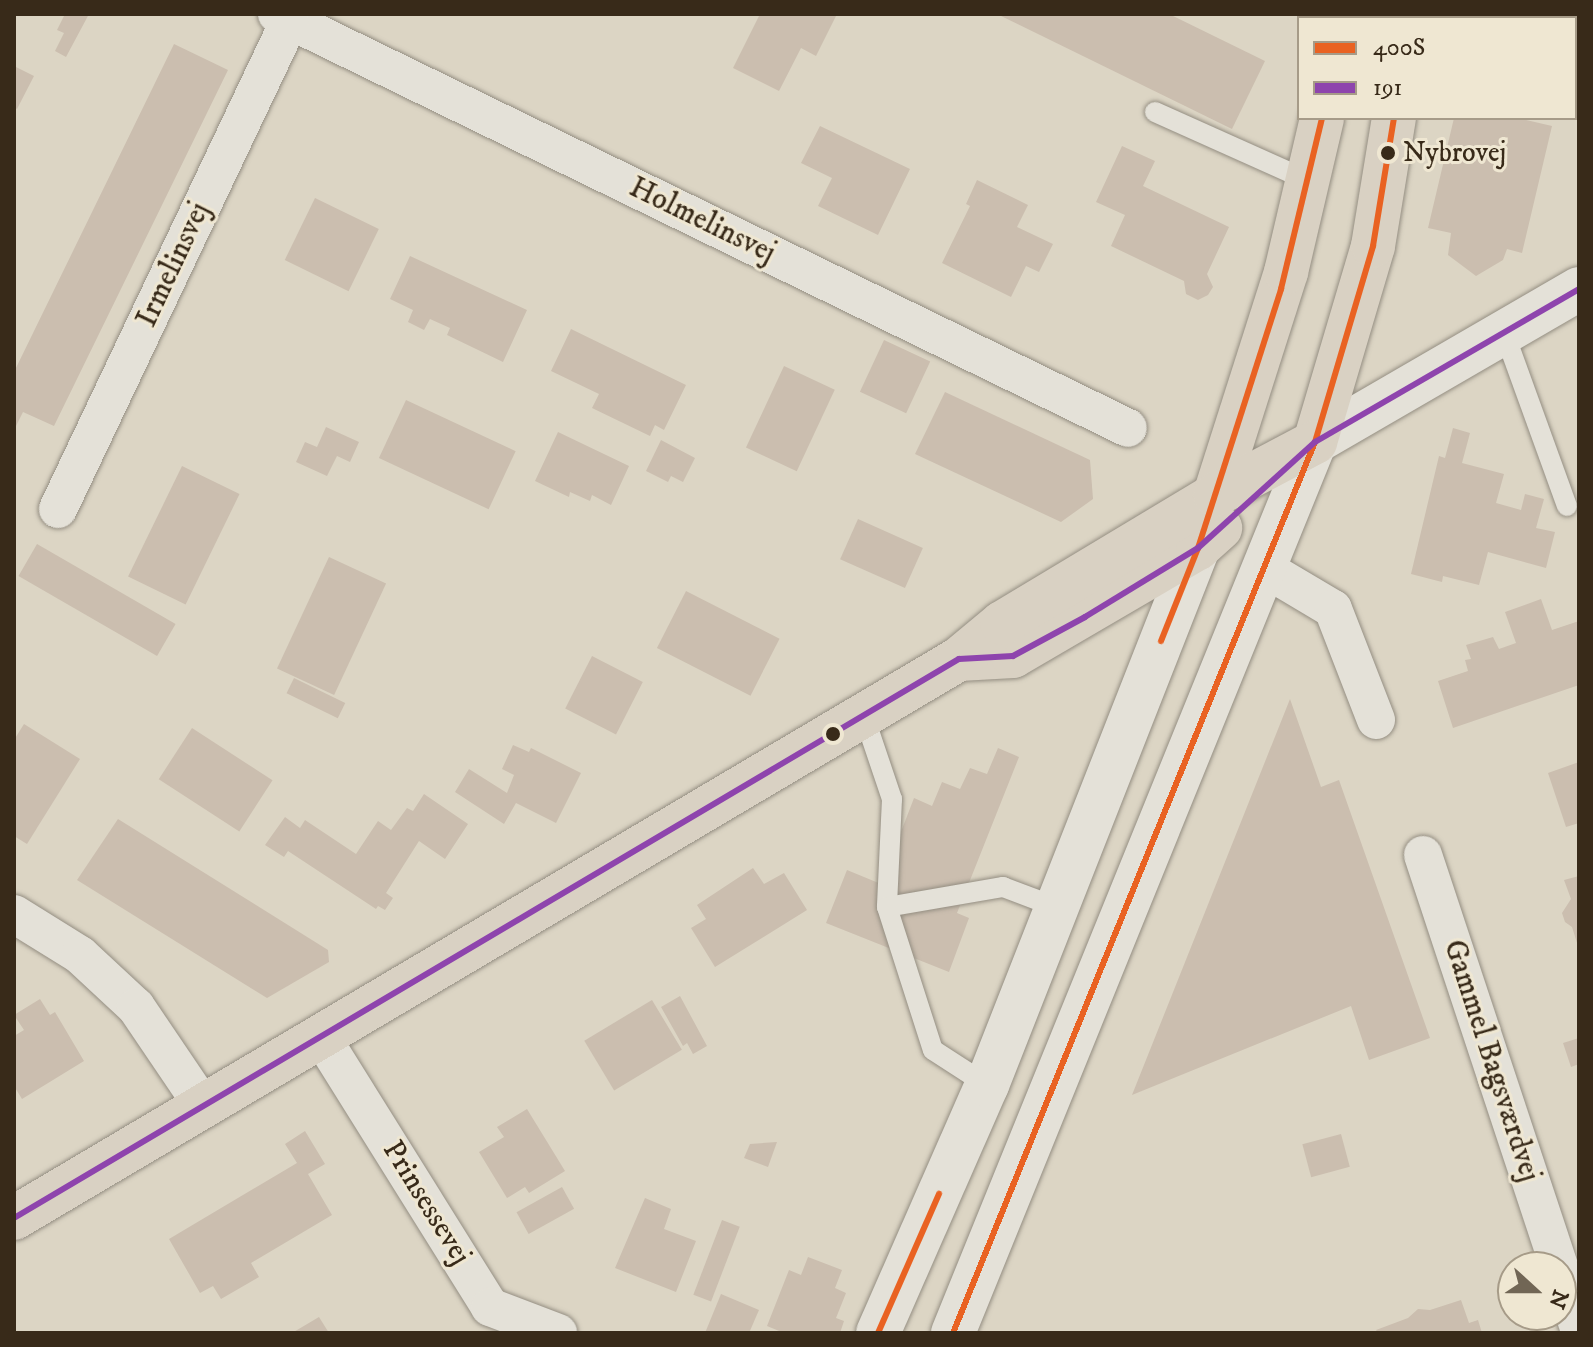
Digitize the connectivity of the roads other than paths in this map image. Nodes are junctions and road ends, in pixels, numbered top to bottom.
1 (283, 17) edge
2 (1155, 112) dead end
3 (1322, 120) edge
4 (1394, 120) edge
5 (1307, 180) junction
6 (1579, 289) edge
7 (1504, 332) junction
8 (1128, 428) dead end
9 (1315, 442) junction
10 (1215, 495) junction
11 (1567, 506) dead end
12 (58, 509) dead end
13 (1198, 548) junction
14 (1264, 568) junction
15 (959, 659) junction
16 (864, 716) junction
17 (1376, 720) dead end
18 (1423, 855) dead end
19 (887, 907) junction
20 (1056, 907) junction
21 (14, 914) edge
22 (322, 1038) junction
23 (987, 1085) junction
24 (203, 1106) junction
25 (14, 1218) edge
26 (1554, 1251) edge
27 (558, 1333) edge
28 (878, 1333) edge
29 (953, 1333) edge

1 - 8 street, Holmelinsvej
1 - 12 street, Irmelinsvej
2 - 5 lane
3 - 5 main road
4 - 9 main road
5 - 10 main road
6 - 7 street
7 - 9 street
7 - 11 lane
9 - 10 main road
9 - 13 main road
9 - 14 street
10 - 13 main road
10 - 15 main road
13 - 15 main road
13 - 20 street
14 - 17 street
14 - 29 street
15 - 16 main road
16 - 19 lane
16 - 22 main road
18 - 26 street, Gammel Bagsværdvej
19 - 20 lane
19 - 23 lane
20 - 23 street
21 - 24 street
22 - 24 main road
22 - 27 street, Prinsessevej
23 - 28 street
24 - 25 main road

